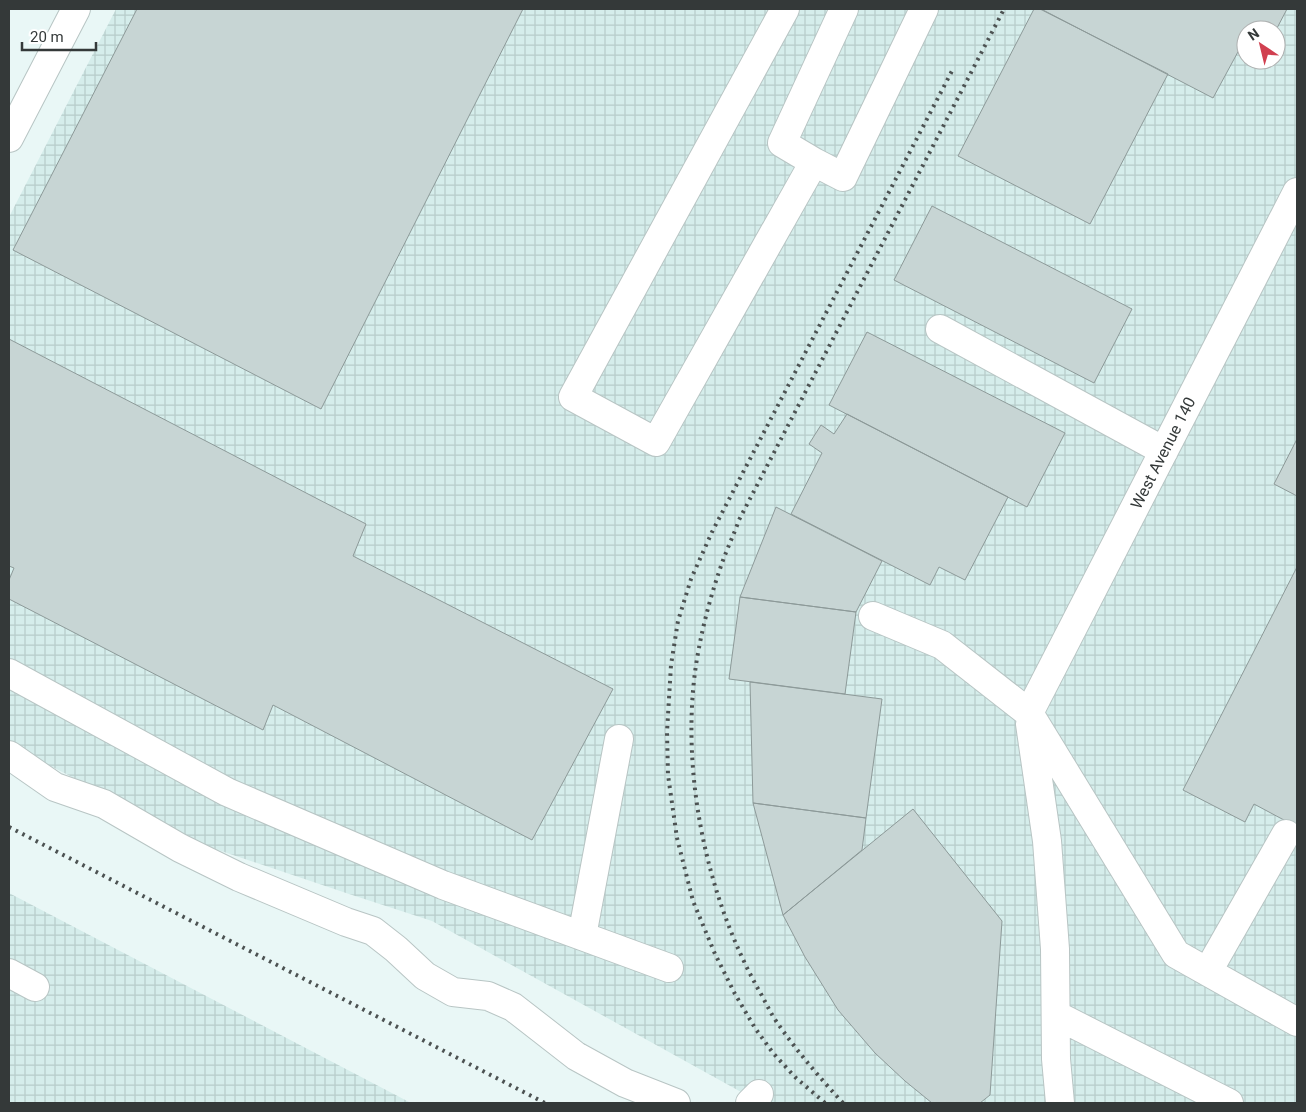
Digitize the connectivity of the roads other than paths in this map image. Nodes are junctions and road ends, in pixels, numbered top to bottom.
1 (76, 9) edge
2 (785, 9) edge
3 (844, 9) edge
4 (924, 9) edge
5 (9, 138) edge
6 (814, 162) junction
7 (1297, 192) edge
8 (940, 329) dead end
9 (1164, 451) junction
10 (873, 616) dead end
11 (9, 673) edge
12 (1029, 713) junction
13 (619, 739) dead end
14 (9, 755) edge
15 (1286, 834) dead end
16 (582, 936) junction
17 (668, 968) dead end
18 (1208, 972) junction
19 (9, 973) edge
20 (35, 987) dead end
21 (1056, 1015) junction
22 (1297, 1022) edge
23 (676, 1103) edge
24 (1060, 1103) edge
25 (1229, 1103) edge

1 - 5 street
2 - 6 street
3 - 6 street
4 - 6 street
7 - 9 street, West Avenue 140
8 - 9 street
9 - 12 street, West Avenue 140
10 - 12 street
11 - 16 street
12 - 18 street
12 - 21 street
13 - 16 street
14 - 23 street
15 - 18 street
16 - 17 street
18 - 22 street
19 - 20 street
21 - 24 street
21 - 25 street

